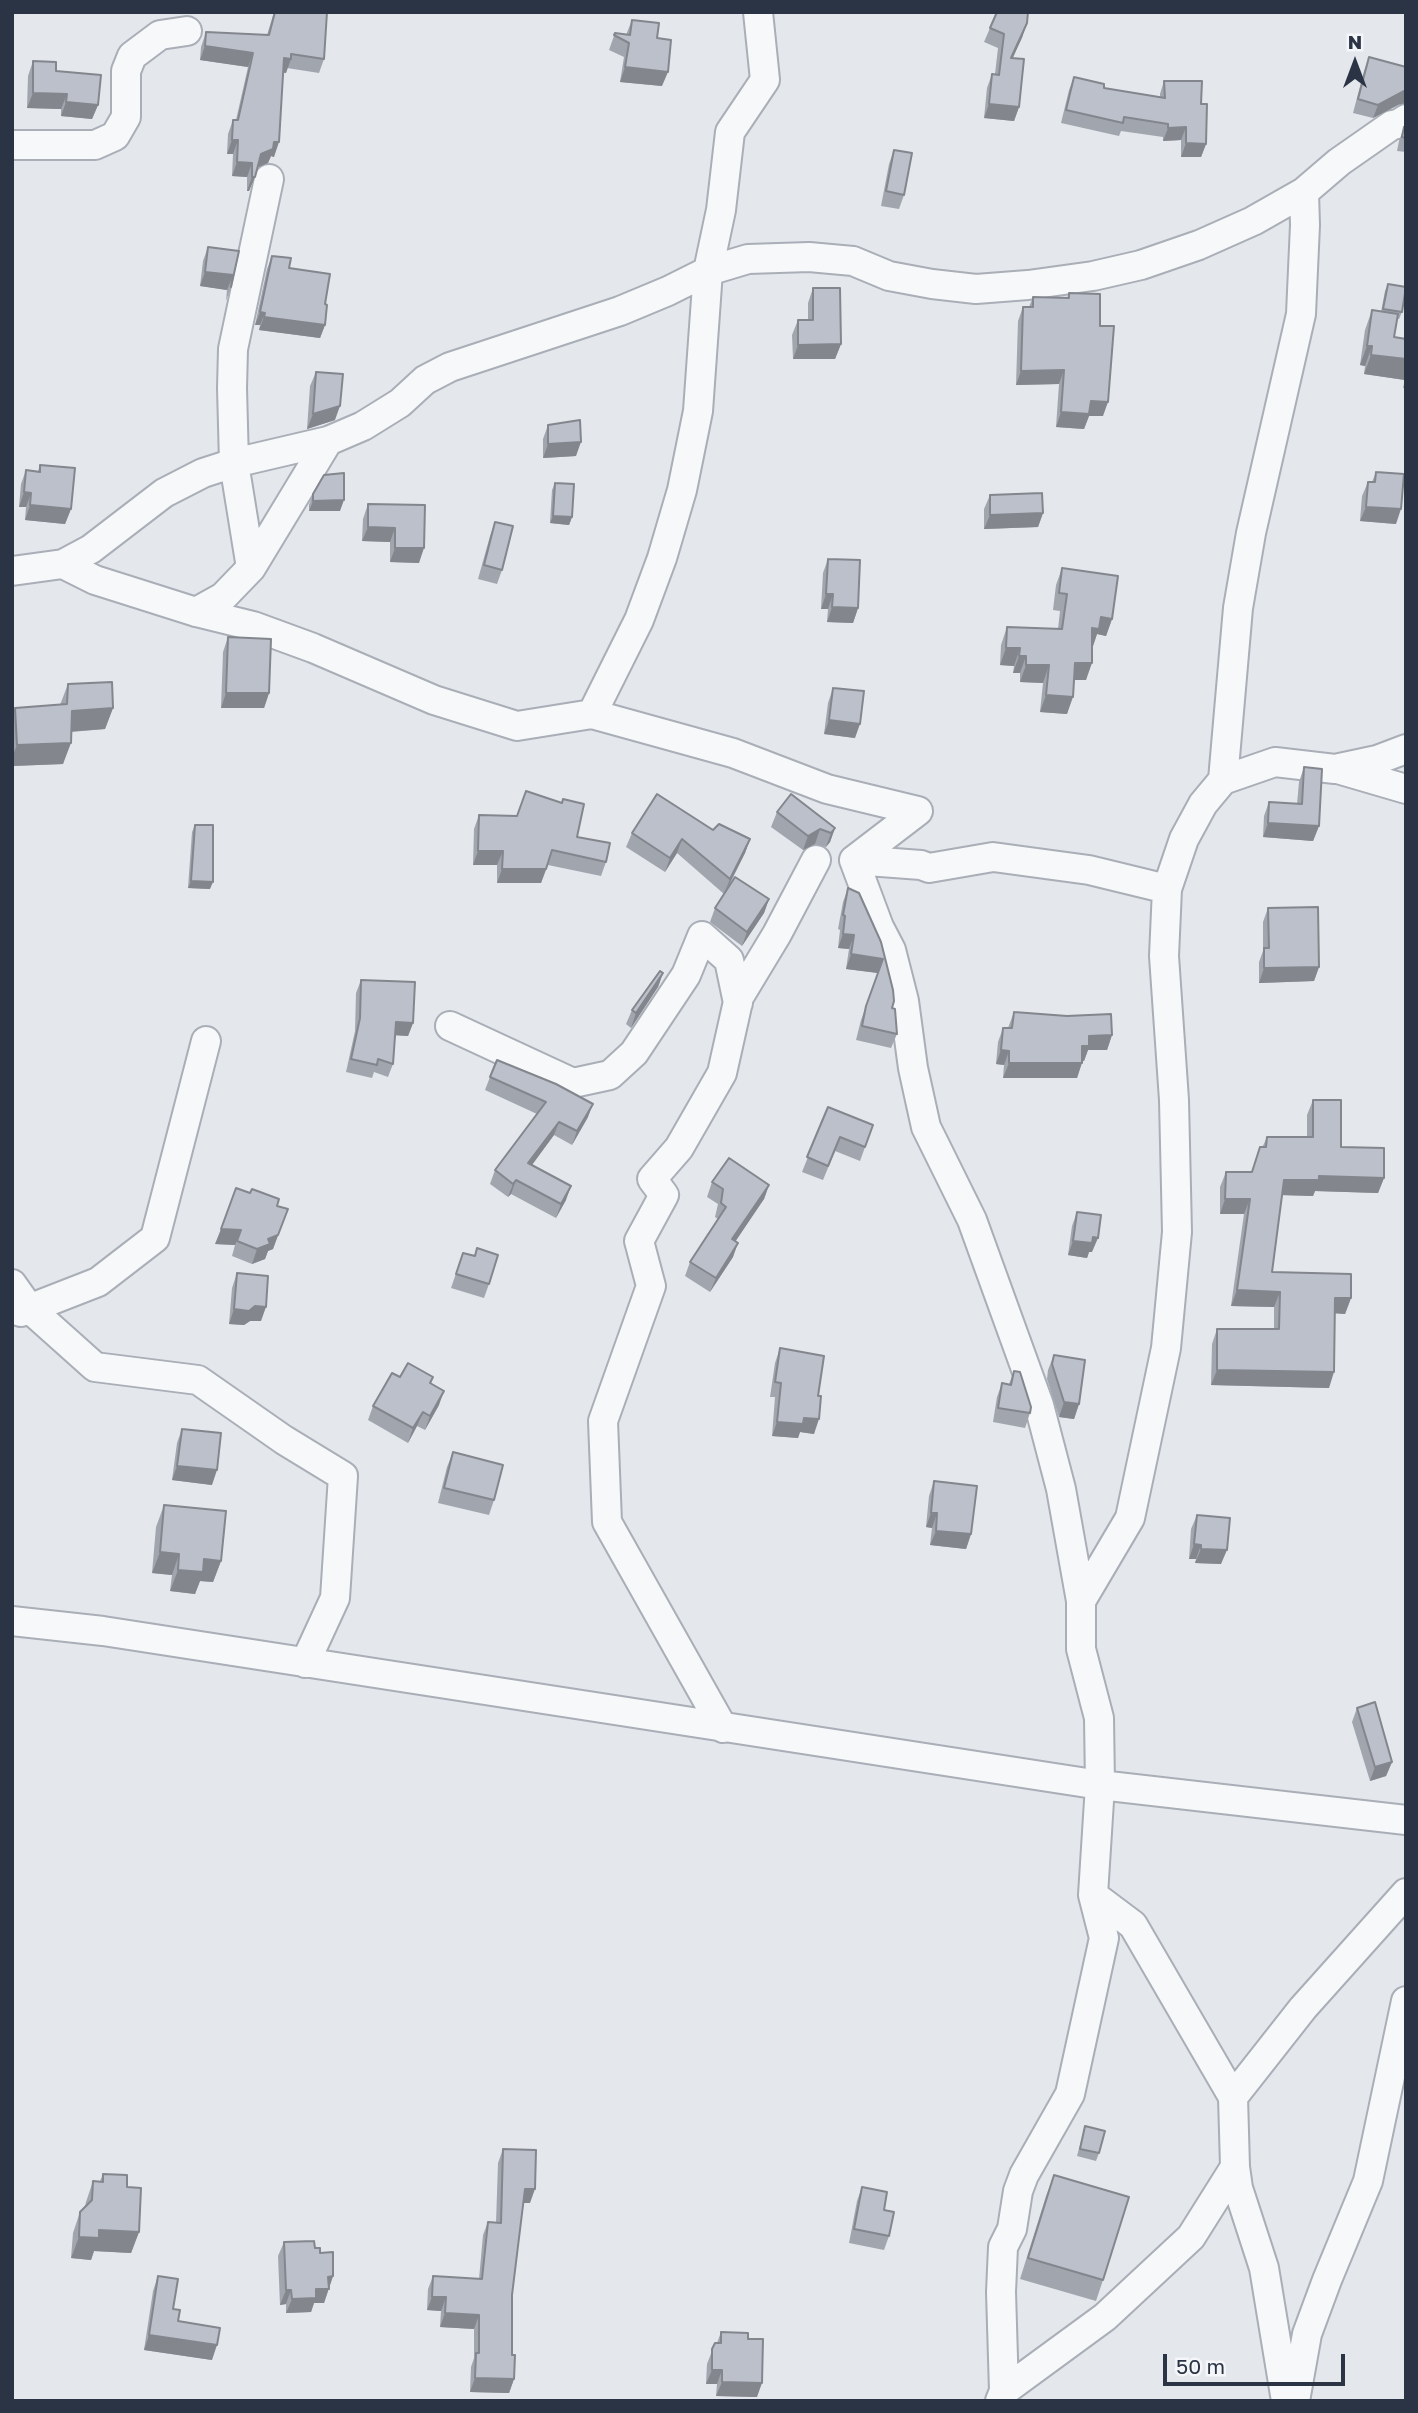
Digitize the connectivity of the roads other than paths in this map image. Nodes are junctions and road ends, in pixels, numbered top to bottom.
1 (758, 12) edge
2 (187, 31) dead end
3 (1406, 119) edge
4 (12, 145) edge
5 (269, 180) dead end
6 (1304, 192) junction
7 (708, 271) junction
8 (328, 441) junction
9 (234, 463) junction
10 (63, 564) junction
11 (251, 568) junction
12 (12, 571) edge
13 (195, 612) junction
14 (592, 714) junction
15 (1406, 749) edge
16 (1335, 768) junction
17 (1223, 780) junction
18 (1406, 789) edge
19 (816, 860) dead end
20 (854, 860) junction
21 (1167, 889) junction
22 (738, 1003) junction
23 (450, 1026) dead end
24 (206, 1041) dead end
25 (12, 1284) edge
26 (21, 1309) edge
27 (1081, 1601) junction
28 (12, 1621) edge
29 (305, 1663) junction
30 (723, 1728) junction
31 (1100, 1785) junction
32 (1406, 1820) edge
33 (1406, 1893) edge
34 (1093, 1895) junction
35 (1406, 2001) edge
36 (1233, 2097) junction
37 (1236, 2167) junction
38 (1002, 2396) edge
39 (1286, 2401) edge
40 (1295, 2401) edge

1 - 7 street
2 - 4 street
3 - 6 street
5 - 9 street
6 - 7 street
6 - 17 street
7 - 8 street
7 - 14 street
8 - 9 street
8 - 11 street
9 - 10 street
9 - 11 street
10 - 12 street
10 - 13 street
11 - 13 street
13 - 14 street
14 - 20 street
15 - 16 street
16 - 17 street
16 - 18 street
17 - 21 street
19 - 22 street
20 - 21 street
20 - 27 street
21 - 27 street
22 - 23 street
22 - 30 street
24 - 26 street
25 - 26 street
26 - 29 street
27 - 31 street
28 - 29 street
29 - 30 street
30 - 31 street
31 - 32 street
31 - 34 street
33 - 36 street
34 - 36 street
34 - 38 street
35 - 40 street
36 - 37 street
37 - 38 street
37 - 39 street

